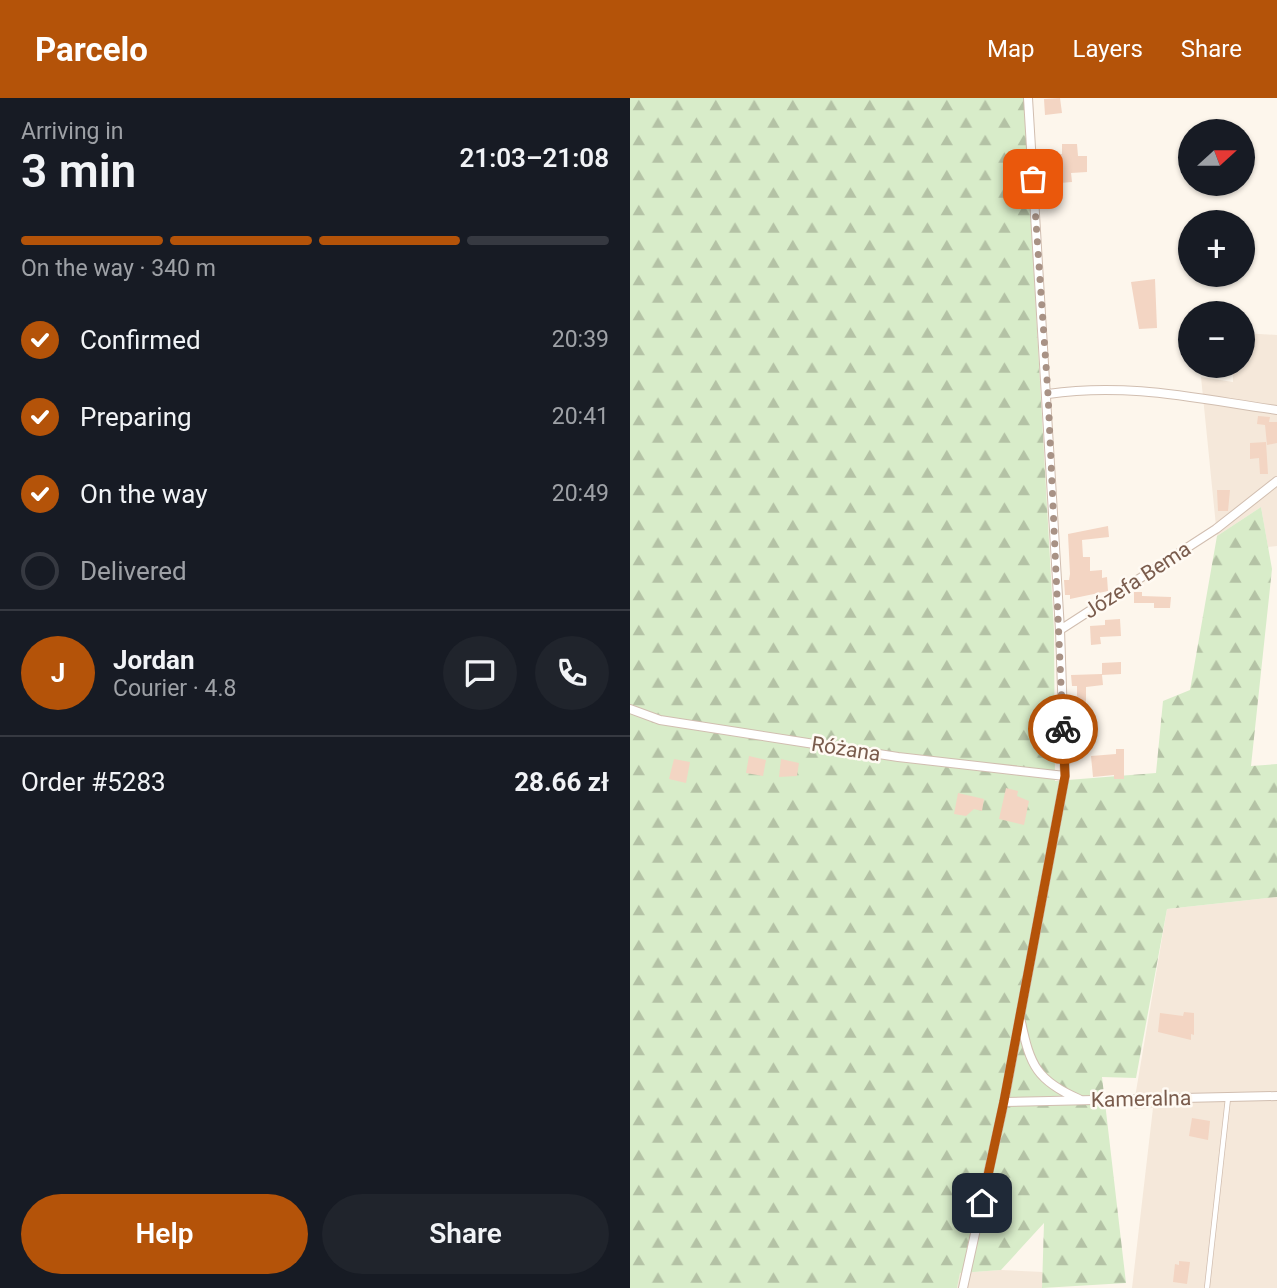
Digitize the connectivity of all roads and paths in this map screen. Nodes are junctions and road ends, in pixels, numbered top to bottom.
1 (1028, 98) edge
2 (1048, 394) junction
3 (1277, 410) edge
4 (1277, 481) edge
5 (1060, 630) junction
6 (630, 709) edge
7 (1065, 776) junction
8 (1020, 1017) junction
9 (1277, 1096) edge
10 (1228, 1097) junction
11 (1081, 1100) junction
12 (1004, 1101) junction
13 (963, 1288) edge
14 (1207, 1288) edge

1 - 2 street
2 - 3 street
2 - 5 street
4 - 5 street, Józefa Bema
5 - 7 street, Józefa Bema
6 - 7 street, Różana
7 - 8 street, Józefa Bema
8 - 11 street
8 - 12 street, Józefa Bema
9 - 10 street, Kameralna
10 - 11 street, Kameralna
10 - 14 lane
11 - 12 street, Kameralna
12 - 13 street, Józefa Bema

